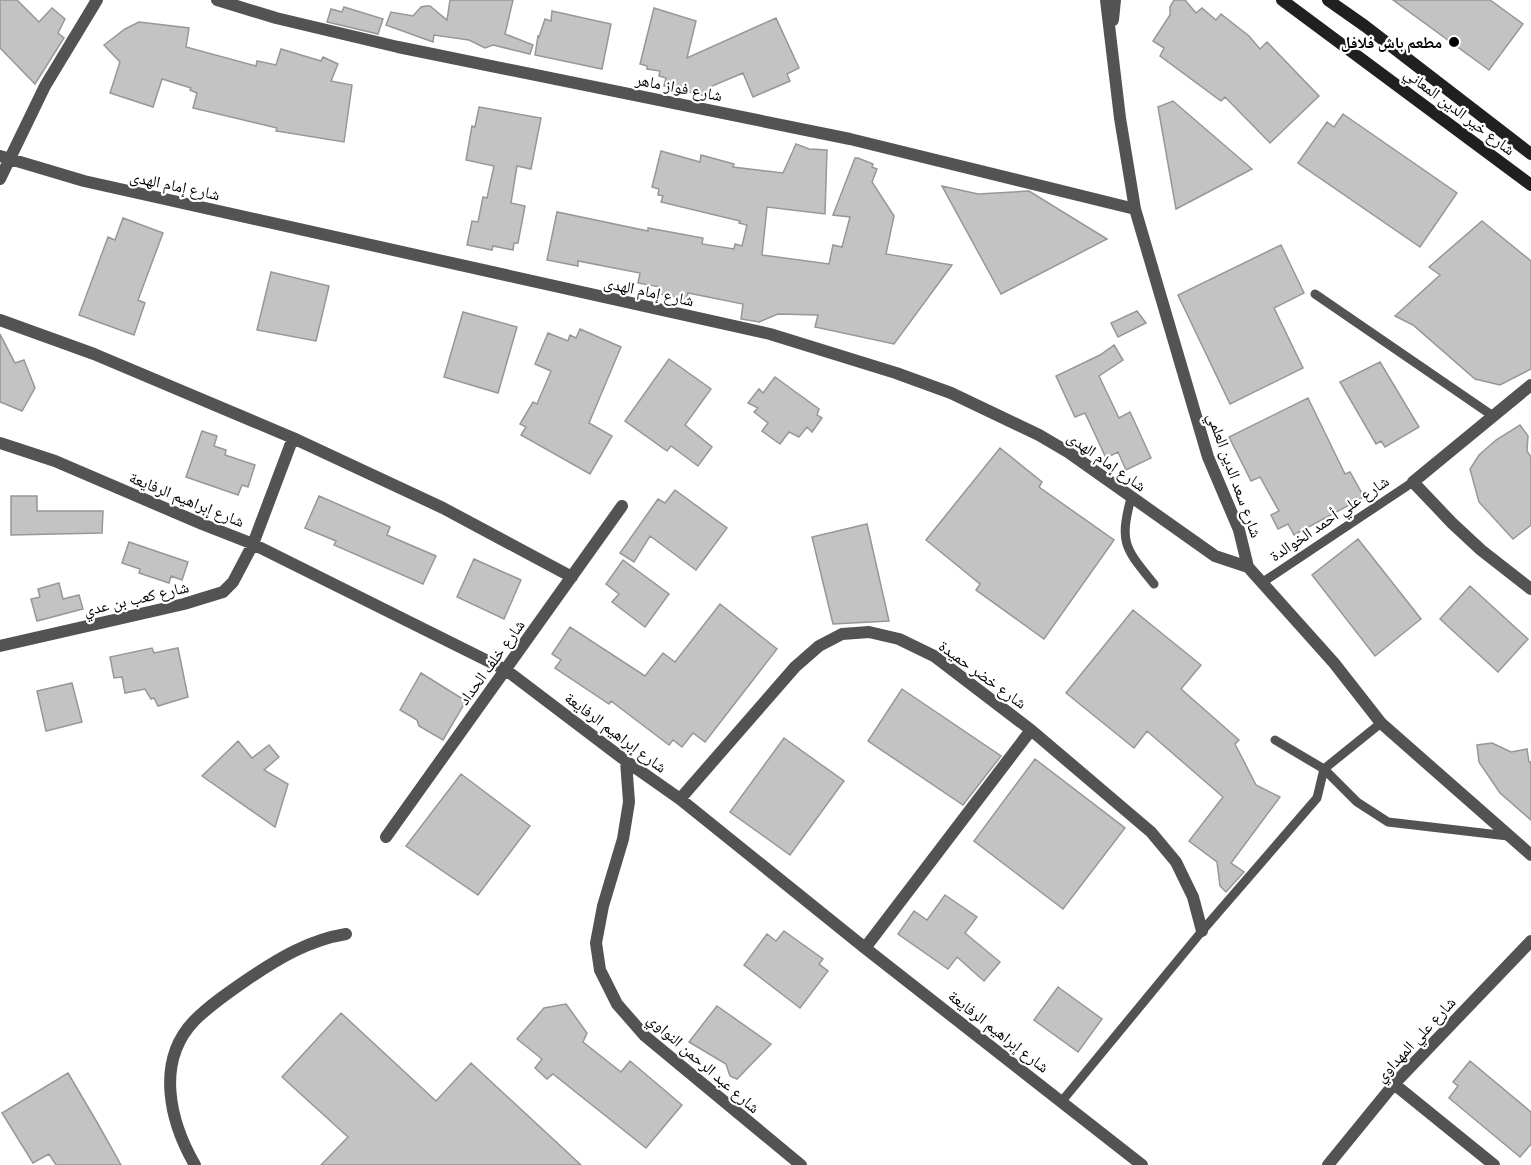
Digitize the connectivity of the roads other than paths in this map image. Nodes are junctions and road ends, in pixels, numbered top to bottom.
1 (98, 0) edge
2 (217, 0) edge
3 (1106, 0) edge
4 (1115, 0) edge
5 (1282, 0) edge
6 (1328, 0) edge
7 (1111, 36) junction
8 (1531, 154) edge
9 (4, 158) edge
10 (0, 179) edge
11 (1531, 185) edge
12 (1135, 209) junction
13 (1315, 294) dead end
14 (0, 320) edge
15 (1531, 385) edge
16 (1493, 416) junction
17 (293, 438) junction
18 (0, 443) edge
19 (1413, 482) junction
20 (1131, 498) junction
21 (622, 506) dead end
22 (253, 544) junction
23 (1248, 567) junction
24 (572, 577) junction
25 (1263, 582) junction
26 (1154, 584) dead end
27 (1531, 589) edge
28 (0, 646) edge
29 (506, 670) junction
30 (1382, 723) junction
31 (1031, 730) junction
32 (1275, 740) dead end
33 (626, 761) junction
34 (1324, 769) junction
35 (680, 799) junction
36 (1508, 836) junction
37 (386, 837) dead end
38 (1531, 855) edge
39 (1202, 931) junction
40 (346, 934) dead end
41 (1531, 941) edge
42 (865, 948) junction
43 (1394, 1084) junction
44 (1062, 1101) junction
45 (195, 1165) edge
46 (801, 1165) edge
47 (1142, 1165) edge
48 (1328, 1165) edge
49 (1494, 1165) edge

1 - 9 street
2 - 12 street, شارع فواز ماهر
3 - 7 street
4 - 7 street
5 - 11 street, شارع خير الدين المعاني
6 - 8 street, شارع خير الدين المعاني
7 - 12 street, شارع سعد الدين العلمي
9 - 10 street
9 - 20 street, شارع إمام الهدى
12 - 23 street, شارع سعد الدين العلمي
13 - 16 lane
14 - 17 street
15 - 16 street, شارع علي أحمد الخوالدة
16 - 19 street, شارع علي أحمد الخوالدة
17 - 22 street, شارع كعب بن عدي
17 - 24 street
18 - 22 street, شارع إبراهيم الرفايعة
19 - 25 lane, شارع علي أحمد الخوالدة
19 - 27 street, شارع علي أحمد الخوالدة
20 - 23 street, شارع إمام الهدى
20 - 26 lane
21 - 24 street, شارع خلف الحداد
22 - 28 street, شارع كعب بن عدي
22 - 29 street, شارع إبراهيم الرفايعة
23 - 25 street
24 - 29 street, شارع خلف الحداد
25 - 30 street
29 - 33 street, شارع إبراهيم الرفايعة
29 - 37 street, شارع خلف الحداد
30 - 34 lane
30 - 36 street
31 - 35 street, شارع خضر حميدة
31 - 39 street, شارع خضر حميدة
31 - 42 street
32 - 34 lane
33 - 35 street, شارع إبراهيم الرفايعة
33 - 46 street, شارع عبد الرحمن النواوي
34 - 36 lane
34 - 39 lane
35 - 42 street, شارع إبراهيم الرفايعة
36 - 38 street
39 - 44 lane
40 - 45 street
41 - 43 street, شارع علي المهداوي
42 - 44 street, شارع إبراهيم الرفايعة
43 - 48 street, شارع علي المهداوي
43 - 49 street
44 - 47 street, شارع إبراهيم الرفايعة

